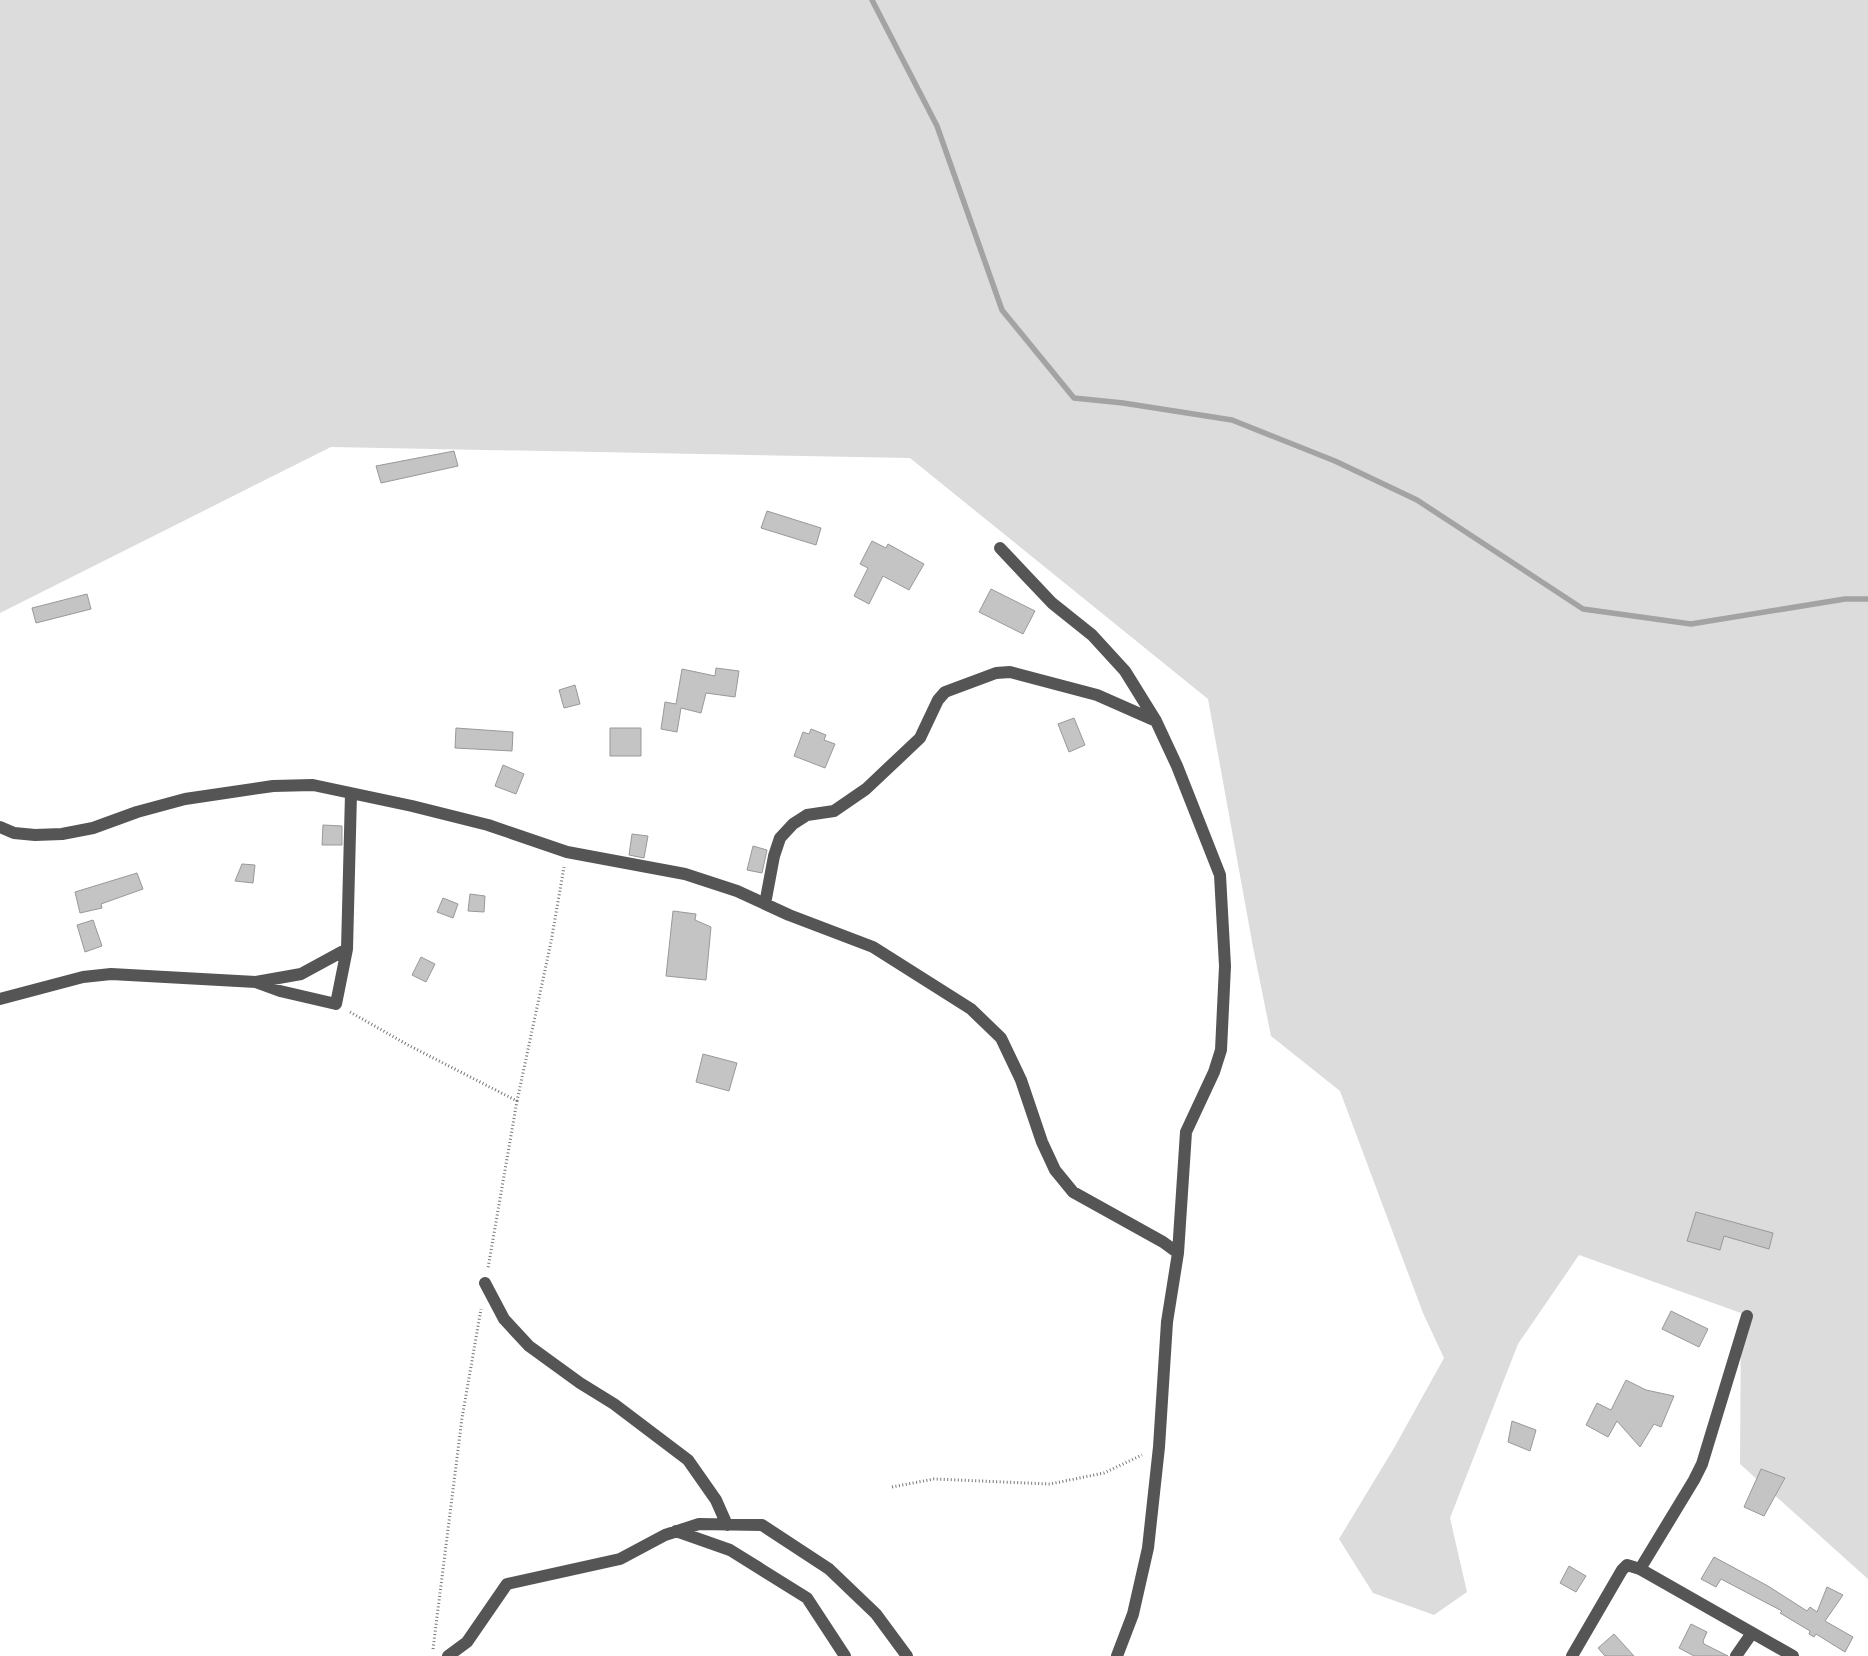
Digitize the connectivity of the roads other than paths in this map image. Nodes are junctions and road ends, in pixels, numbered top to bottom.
1 (1000, 548) dead end
2 (1156, 721) junction
3 (351, 794) junction
4 (0, 826) edge
5 (765, 904) junction
6 (347, 949) junction
7 (256, 982) junction
8 (0, 1000) edge
9 (1178, 1253) junction
10 (485, 1283) road end
11 (1747, 1316) dead end
12 (727, 1525) junction
13 (676, 1531) junction
14 (1640, 1569) junction
15 (1752, 1633) junction
16 (448, 1656) edge
17 (845, 1656) edge
18 (907, 1656) edge
19 (1118, 1656) edge
20 (1572, 1656) edge
21 (1736, 1656) edge
22 (1793, 1656) edge

1 - 2 street
2 - 5 street
2 - 9 street
3 - 4 street
3 - 5 street
3 - 6 street
5 - 9 street
6 - 7 street
6 - 7 street
7 - 8 street
9 - 19 street
10 - 12 street
11 - 14 street
12 - 13 street
12 - 18 street
13 - 16 street
13 - 17 street
14 - 15 street
14 - 20 street
15 - 21 street
15 - 22 street

